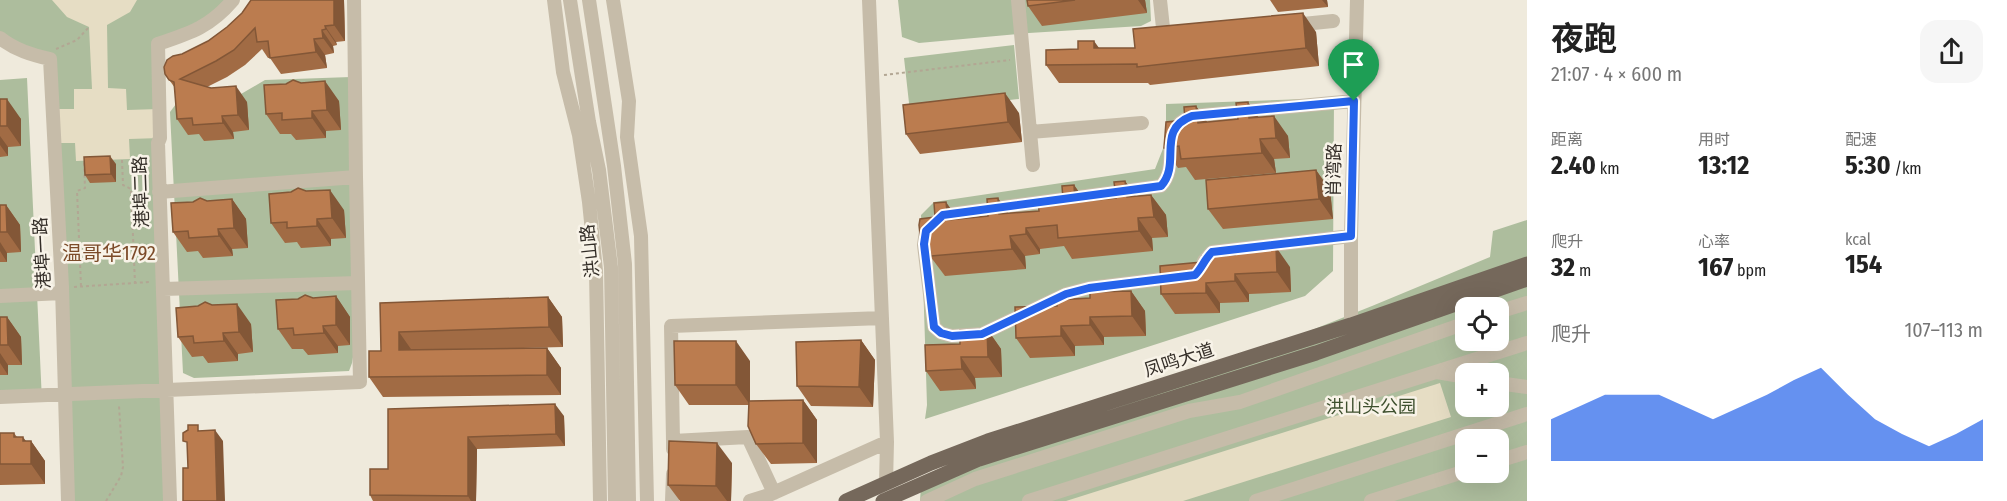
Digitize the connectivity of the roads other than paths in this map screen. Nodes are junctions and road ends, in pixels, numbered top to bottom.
1 (233, 0) edge
2 (354, 0) edge
3 (554, 0) edge
4 (570, 0) edge
5 (589, 0) edge
6 (613, 0) edge
7 (869, 0) edge
8 (1018, 0) edge
9 (1160, 0) edge
10 (1357, 0) edge
11 (1333, 21) dead end
12 (1276, 26) edge
13 (1186, 35) edge
14 (0, 38) edge
15 (1354, 101) junction
16 (1142, 123) dead end
17 (1030, 132) junction
18 (1033, 165) dead end
19 (356, 177) junction
20 (159, 192) junction
21 (1351, 236) junction
22 (1527, 264) edge
23 (1527, 279) edge
24 (358, 283) junction
25 (163, 285) junction
26 (62, 290) junction
27 (0, 296) edge
28 (1526, 305) edge
29 (1509, 309) edge
30 (882, 318) junction
31 (1351, 325) junction
32 (1455, 327) edge
33 (1352, 341) junction
34 (1527, 343) edge
35 (1435, 372) junction
36 (1455, 375) edge
37 (1509, 385) edge
38 (1527, 387) edge
39 (166, 388) junction
40 (65, 394) junction
41 (0, 397) edge
42 (1527, 414) edge
43 (673, 441) junction
44 (887, 442) junction
45 (1527, 452) edge
46 (1509, 458) edge
47 (1455, 474) edge
48 (886, 483) junction
49 (774, 493) junction
50 (68, 501) edge
51 (170, 501) edge
52 (600, 501) edge
53 (615, 501) edge
54 (629, 501) edge
55 (647, 501) edge
56 (672, 501) edge
57 (750, 501) edge
58 (846, 501) edge
59 (883, 501) edge
60 (927, 501) edge
61 (1029, 501) edge
62 (1256, 501) edge
63 (1371, 501) edge

1 - 20 street, 港埠二路
2 - 19 street
3 - 52 street
4 - 53 street, 洪山路
5 - 54 street, 洪山路
6 - 55 street
7 - 30 street
8 - 17 street
9 - 13 street
10 - 15 street, 肖湾路
11 - 12 street
14 - 26 street, 港埠一路
15 - 21 street, 肖湾路
15 - 21 street
16 - 17 street
17 - 18 street
19 - 20 street
19 - 24 street
20 - 25 street, 港埠二路
21 - 31 street, 肖湾路
22 - 31 main road, 凤鸣大道
23 - 33 main road, 凤鸣大道
24 - 25 street
24 - 39 street
25 - 39 street, 港埠二路
26 - 27 street
26 - 40 street, 港埠一路
28 - 29 street
30 - 43 street
30 - 44 street
31 - 33 street, 肖湾路
31 - 48 main road, 凤鸣大道
32 - 60 street
33 - 59 main road, 凤鸣大道
34 - 35 street
35 - 36 street
35 - 61 street
37 - 38 street
39 - 40 street
39 - 51 street, 港埠二路
40 - 41 street
40 - 50 street, 港埠一路
42 - 62 street
43 - 49 street
43 - 56 street
44 - 48 street
44 - 49 street
45 - 46 street
47 - 63 street
48 - 58 main road, 凤鸣大道
49 - 57 street

